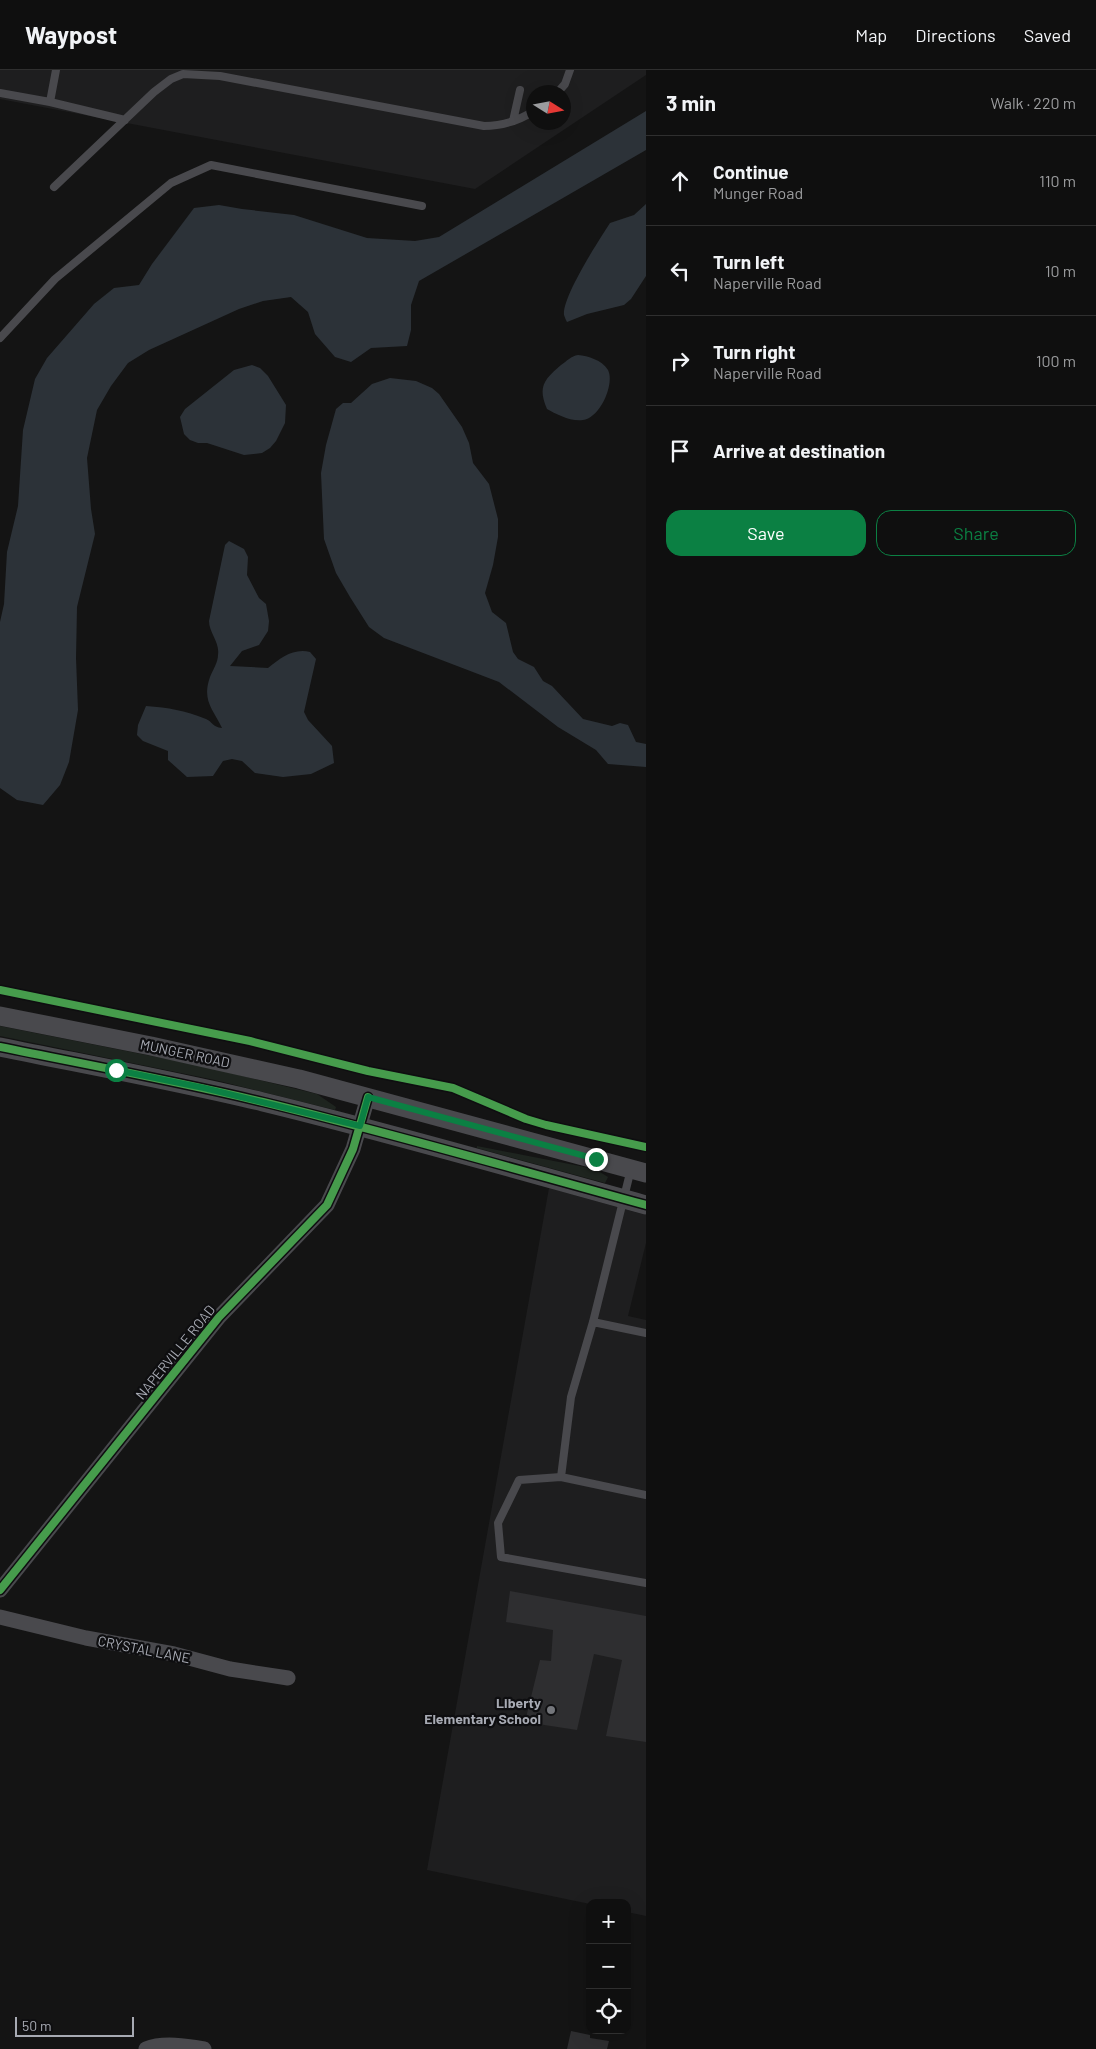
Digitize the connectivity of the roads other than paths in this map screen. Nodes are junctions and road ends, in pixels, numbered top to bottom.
1 (56, 70) edge
2 (570, 70) edge
3 (564, 85) edge
4 (520, 90) dead end
5 (0, 93) edge
6 (50, 102) junction
7 (526, 115) edge
8 (125, 120) junction
9 (513, 121) junction
10 (54, 187) dead end
11 (422, 206) dead end
12 (0, 338) edge
13 (0, 1016) edge
14 (0, 1047) edge
15 (368, 1097) junction
16 (360, 1126) junction
17 (638, 1171) edge
18 (623, 1198) junction
19 (646, 1205) edge
20 (593, 1322) junction
21 (646, 1333) edge
22 (561, 1477) junction
23 (646, 1495) edge
24 (646, 1583) edge
25 (0, 1590) edge
26 (0, 1616) edge
27 (288, 1678) dead end
28 (146, 2049) edge
29 (204, 2049) edge

1 - 6 lane
2 - 3 lane
4 - 9 lane
5 - 6 lane
6 - 8 lane
7 - 9 lane
8 - 9 lane
8 - 10 lane
11 - 12 lane
13 - 15 street, MUNGER ROAD
14 - 16 street
15 - 16 street, NAPERVILLE ROAD
15 - 17 street
16 - 18 street
16 - 25 street, NAPERVILLE ROAD
17 - 18 lane
18 - 19 street
18 - 20 lane
20 - 21 lane
20 - 22 lane
22 - 23 lane
22 - 24 lane
26 - 27 street, CRYSTAL LANE
28 - 29 street

